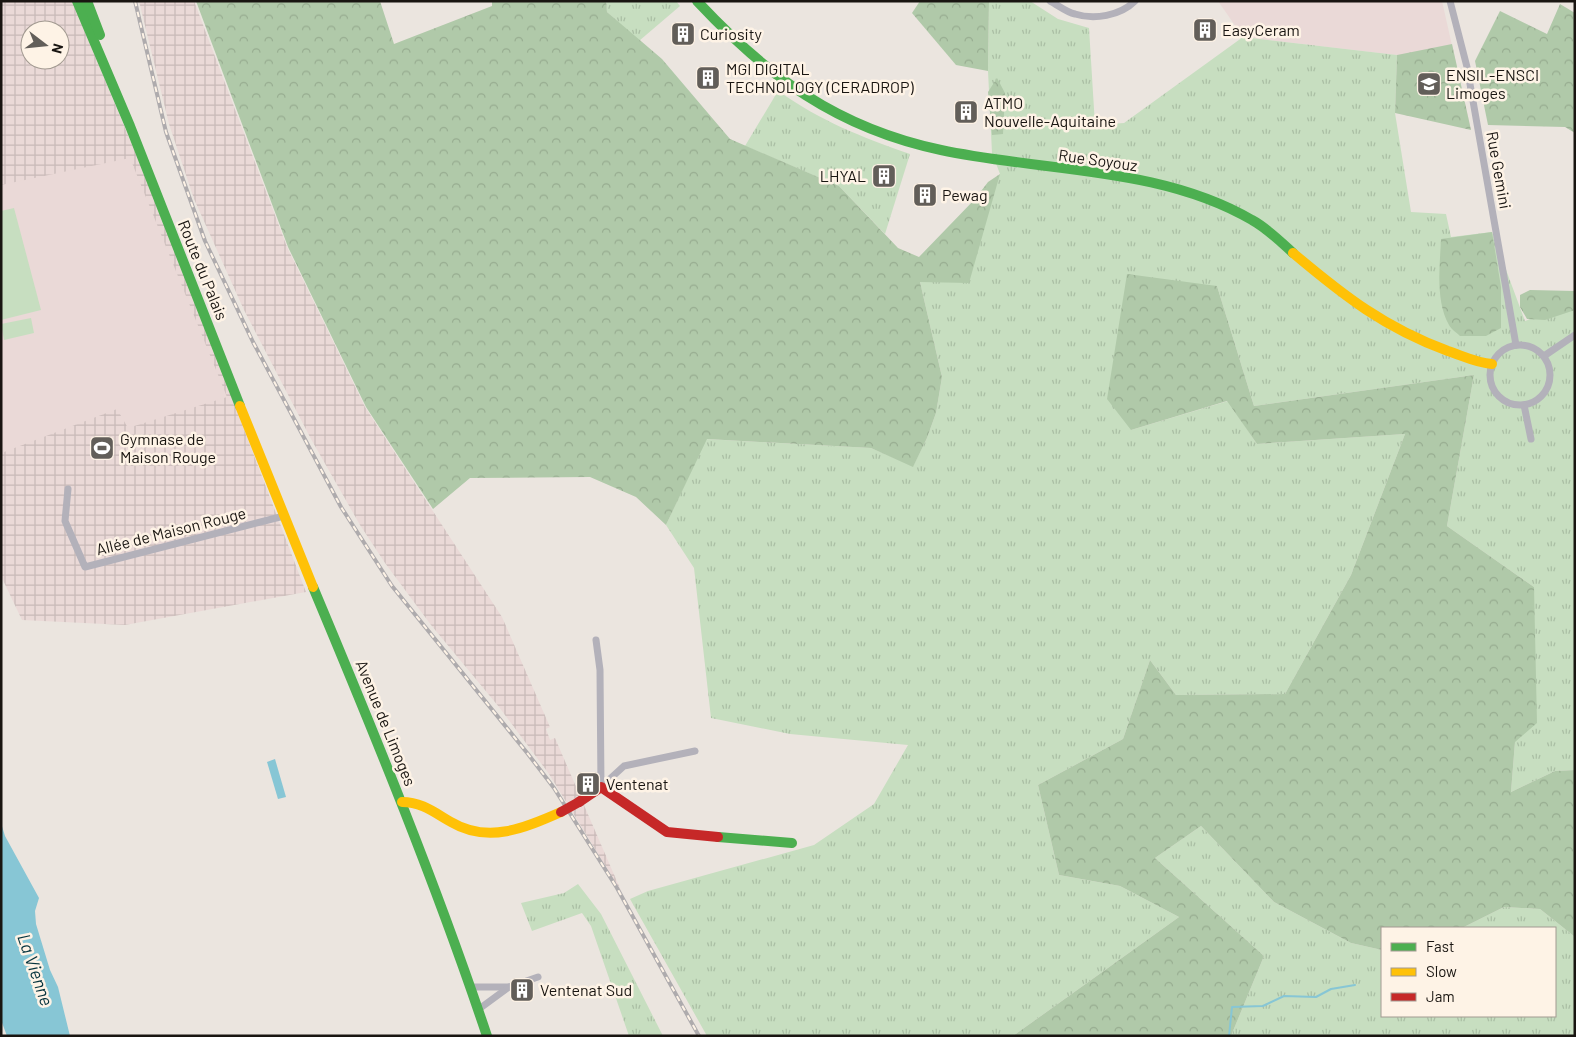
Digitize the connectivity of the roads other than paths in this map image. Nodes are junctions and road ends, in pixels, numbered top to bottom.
1 (77, 1) edge
2 (86, 1) edge
3 (697, 1) edge
4 (1050, 1) edge
5 (1135, 1) edge
6 (1450, 1) edge
7 (130, 126) junction
8 (1575, 335) edge
9 (1516, 345) junction
10 (1544, 356) junction
11 (1492, 364) junction
12 (1524, 405) junction
13 (248, 425) joint
14 (1531, 440) dead end
15 (68, 489) dead end
16 (284, 516) junction
17 (596, 640) dead end
18 (695, 751) dead end
19 (601, 787) junction
20 (402, 802) junction
21 (792, 843) dead end
22 (538, 977) dead end
23 (509, 987) junction
24 (471, 988) junction
25 (479, 1009) junction
26 (487, 1036) edge

1 - 7 street, Route du Palais
2 - 7 street, Route du Palais
3 - 11 street, Rue Soyouz
4 - 5 street
6 - 9 street, Rue Gemini
7 - 13 street, Route du Palais
8 - 10 street
9 - 10 street
9 - 11 street
10 - 12 street
11 - 12 street
12 - 14 street
13 - 16 street, Avenue de Limoges
15 - 16 street, Allée de Maison Rouge
16 - 20 street, Avenue de Limoges
17 - 19 street
18 - 19 street
19 - 20 street, bridge
19 - 21 street
20 - 24 street, Avenue de Limoges
22 - 23 street
23 - 24 street
23 - 25 street
24 - 25 street, Avenue de Limoges
25 - 26 street, Avenue de Limoges

